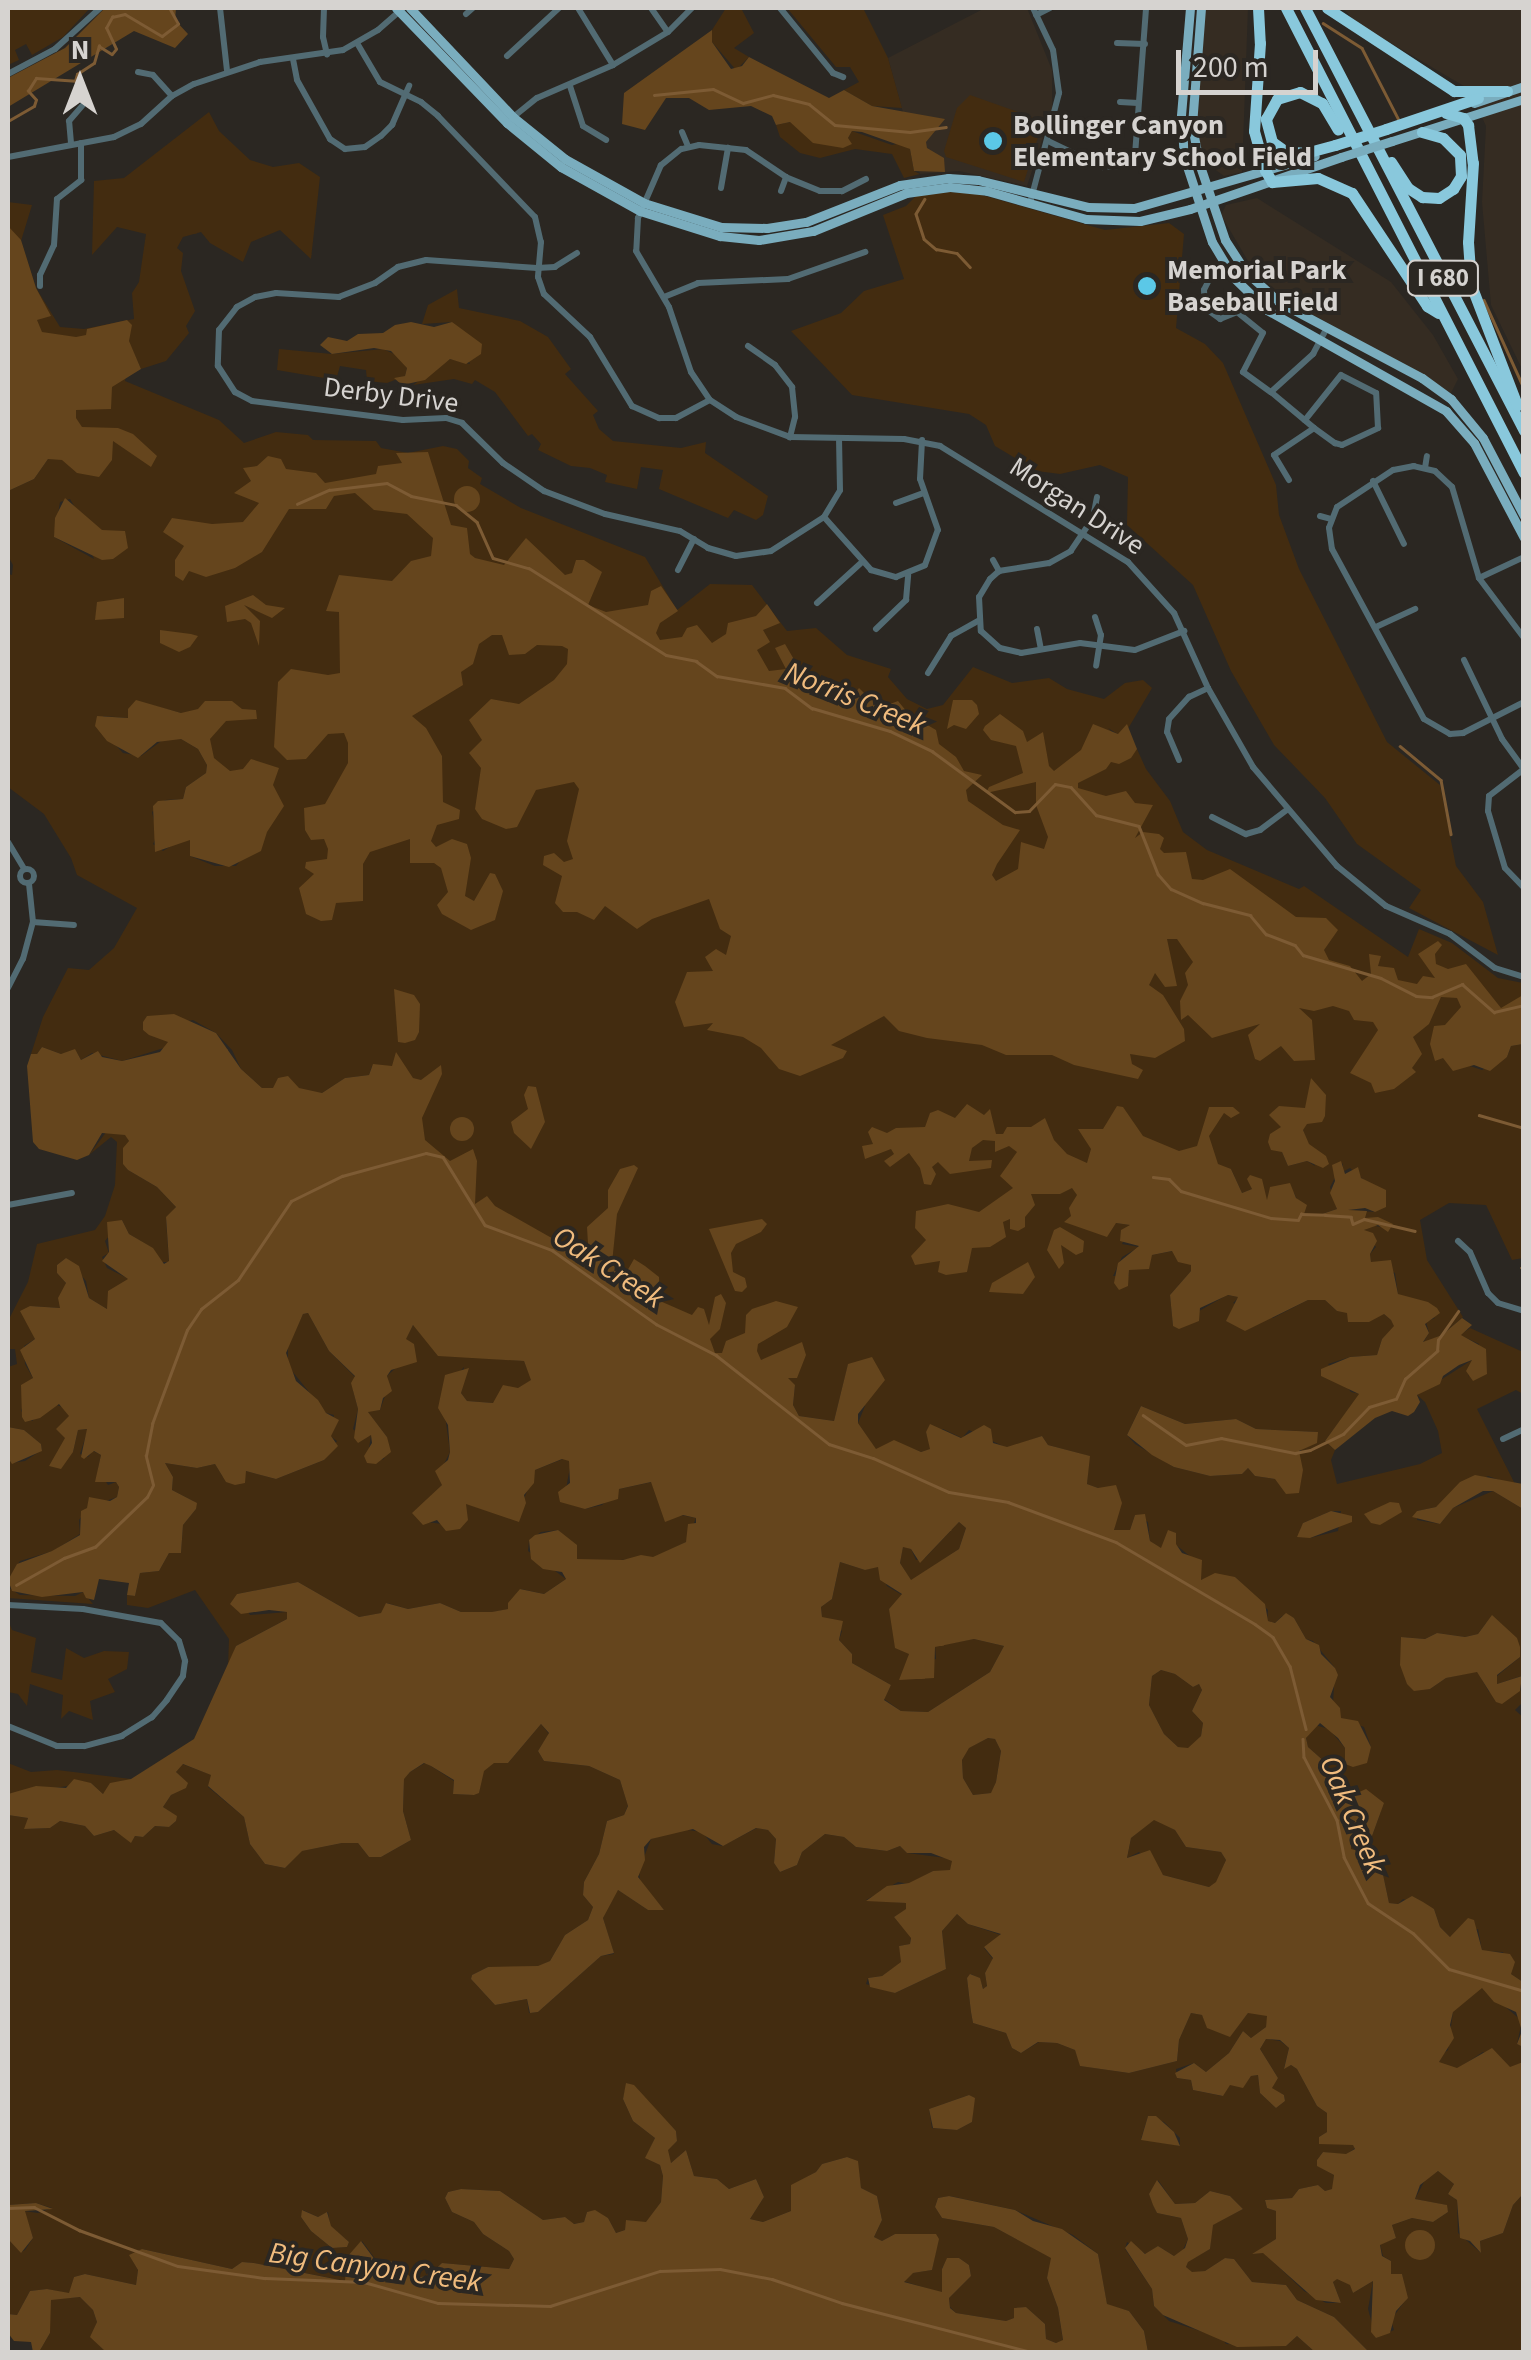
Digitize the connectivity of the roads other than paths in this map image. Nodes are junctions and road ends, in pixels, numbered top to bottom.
1 (100, 8) edge
2 (220, 8) edge
3 (324, 8) edge
4 (402, 8) edge
5 (473, 8) edge
6 (558, 8) edge
7 (578, 8) edge
8 (651, 8) edge
9 (692, 8) edge
10 (780, 8) edge
11 (1050, 8) edge
12 (1146, 8) edge
13 (1190, 8) edge
14 (1202, 8) edge
15 (1258, 8) edge
16 (1286, 8) edge
17 (1305, 8) edge
18 (1327, 8) edge
19 (1034, 11) edge
20 (466, 14) dead end
21 (668, 32) junction
22 (1117, 42) dead end
23 (358, 43) junction
24 (1145, 44) junction
25 (328, 55) junction
26 (506, 56) dead end
27 (293, 59) junction
28 (613, 65) junction
29 (226, 70) junction
30 (138, 72) dead end
31 (8, 74) edge
32 (843, 77) dead end
33 (409, 86) dead end
34 (570, 86) junction
35 (1524, 86) edge
36 (1507, 91) junction
37 (405, 94) junction
38 (172, 96) junction
39 (1488, 98) junction
40 (1524, 98) edge
41 (1120, 102) dead end
42 (1138, 103) junction
43 (82, 106) dead end
44 (1446, 114) junction
45 (1463, 118) junction
46 (510, 120) junction
47 (1369, 130) junction
48 (682, 132) dead end
49 (1422, 132) junction
50 (1388, 134) junction
51 (606, 140) dead end
52 (1048, 141) junction
53 (71, 143) junction
54 (82, 143) junction
55 (688, 146) junction
56 (728, 148) junction
57 (1338, 151) junction
58 (8, 157) edge
59 (1199, 164) junction
60 (1364, 166) junction
61 (1269, 176) junction
62 (786, 178) junction
63 (866, 179) dead end
64 (1229, 180) junction
65 (721, 188) dead end
66 (1207, 188) junction
67 (781, 191) dead end
68 (1195, 192) junction
69 (1032, 198) junction
70 (1211, 202) junction
71 (1199, 206) junction
72 (642, 207) junction
73 (865, 252) dead end
74 (1218, 252) junction
75 (577, 253) dead end
76 (537, 268) junction
77 (1244, 268) junction
78 (1210, 278) dead end
79 (40, 286) dead end
80 (664, 297) junction
81 (1442, 316) junction
82 (1327, 328) junction
83 (1320, 340) junction
84 (748, 346) dead end
85 (1270, 392) junction
86 (710, 400) junction
87 (1305, 420) junction
88 (1314, 428) junction
89 (1522, 428) edge
90 (790, 437) junction
91 (839, 439) junction
92 (922, 440) junction
93 (1427, 456) dead end
94 (1425, 468) junction
95 (1524, 473) edge
96 (1289, 480) dead end
97 (1373, 482) junction
98 (923, 493) junction
99 (1097, 497) dead end
100 (896, 504) dead end
101 (1320, 516) dead end
102 (1524, 516) edge
103 (824, 517) junction
104 (1331, 519) junction
105 (1084, 534) junction
106 (1524, 538) edge
107 (694, 539) junction
108 (1404, 544) dead end
109 (1524, 557) edge
110 (994, 560) dead end
111 (861, 563) junction
112 (678, 570) dead end
113 (999, 571) junction
114 (908, 575) junction
115 (1479, 578) junction
116 (817, 603) dead end
117 (1415, 609) dead end
118 (1095, 618) dead end
119 (978, 621) junction
120 (1378, 626) junction
121 (876, 629) dead end
122 (1036, 629) dead end
123 (1184, 631) junction
124 (1524, 638) edge
125 (1099, 644) junction
126 (1041, 649) junction
127 (1464, 660) dead end
128 (1096, 666) dead end
129 (928, 673) dead end
130 (1208, 688) junction
131 (1524, 702) edge
132 (1493, 721) junction
133 (1179, 760) dead end
134 (1524, 769) edge
135 (1287, 810) junction
136 (1212, 817) dead end
137 (8, 842) edge
138 (1524, 888) edge
139 (34, 922) junction
140 (74, 925) dead end
141 (1524, 977) edge
142 (8, 988) edge
143 (72, 1193) dead end
144 (8, 1205) edge
145 (1458, 1241) dead end
146 (1524, 1312) edge
147 (1524, 1429) edge
148 (1503, 1439) dead end
149 (8, 1605) edge
150 (8, 1726) edge

1 - 31 street
2 - 29 street
3 - 25 street
4 - 23 street
4 - 46 main road
5 - 20 street
6 - 26 street
7 - 28 street
8 - 21 street
9 - 21 street
10 - 32 street
11 - 19 street
12 - 24 street
13 - 68 main road
14 - 59 main road
15 - 61 highway
16 - 60 highway, I 680
17 - 47 highway, I 680
18 - 36 highway
19 - 52 street
21 - 28 street
22 - 24 street
23 - 25 street
23 - 37 street
24 - 42 street
25 - 27 street
27 - 29 street
27 - 37 street
28 - 34 street
29 - 38 street
30 - 38 street
33 - 37 street
34 - 46 street
34 - 51 street
35 - 36 main road
36 - 39 main road
37 - 76 street
38 - 54 street
39 - 44 main road
39 - 50 highway
40 - 45 main road
41 - 42 street
42 - 52 street
43 - 53 street
44 - 45 highway
44 - 50 main road
45 - 49 main road
45 - 89 highway
46 - 72 main road
47 - 49 highway
47 - 89 highway, I 680
48 - 55 street
49 - 50 main road
50 - 57 highway, bridge
52 - 69 street
53 - 54 street
53 - 58 street
54 - 79 street
55 - 56 street
55 - 72 street
56 - 62 street
56 - 65 street
57 - 60 highway
57 - 61 main road
59 - 64 main road
59 - 66 main road
60 - 81 highway, I 680
61 - 64 main road
61 - 70 main road
61 - 81 highway
62 - 63 street
62 - 67 street
64 - 66 main road
66 - 68 main road
66 - 70 main road
68 - 69 main road
68 - 71 main road
69 - 71 main road
69 - 72 main road
70 - 71 main road
70 - 77 main road
71 - 74 main road
72 - 80 street
73 - 80 street
74 - 77 main road
74 - 83 main road
75 - 76 street
76 - 86 street
76 - 107 street, Derby Drive
77 - 82 main road
78 - 85 street
80 - 86 street
81 - 95 highway, I 680
82 - 83 street
82 - 102 main road
83 - 85 street
83 - 106 main road
84 - 90 street
85 - 87 street
86 - 90 street, Morgan Drive
87 - 88 street
87 - 88 street
88 - 96 street
90 - 91 street, Morgan Drive
91 - 92 street, Morgan Drive
91 - 103 street
92 - 98 street
92 - 105 street, Morgan Drive
93 - 94 street
94 - 97 street
94 - 115 street
97 - 104 street
97 - 108 street
98 - 100 street
98 - 114 street
99 - 105 street
101 - 104 street
103 - 107 street, Derby Drive
103 - 111 street
104 - 120 street
105 - 113 street
105 - 123 street, Morgan Drive
107 - 112 street
109 - 115 street
110 - 113 street
111 - 114 street
111 - 116 street
113 - 119 street
114 - 121 street
115 - 124 street
117 - 120 street
118 - 125 street
119 - 126 street
119 - 129 street
120 - 132 street
122 - 126 street
123 - 125 street
123 - 130 street, Morgan Drive
125 - 126 street
125 - 128 street
127 - 132 street
130 - 133 street
130 - 135 street, Morgan Drive
131 - 132 street
132 - 134 street
134 - 138 street
135 - 136 street
135 - 141 street, Morgan Drive
137 - 139 street
139 - 140 street
139 - 142 street
143 - 144 street
145 - 146 street
147 - 148 street
149 - 150 street

